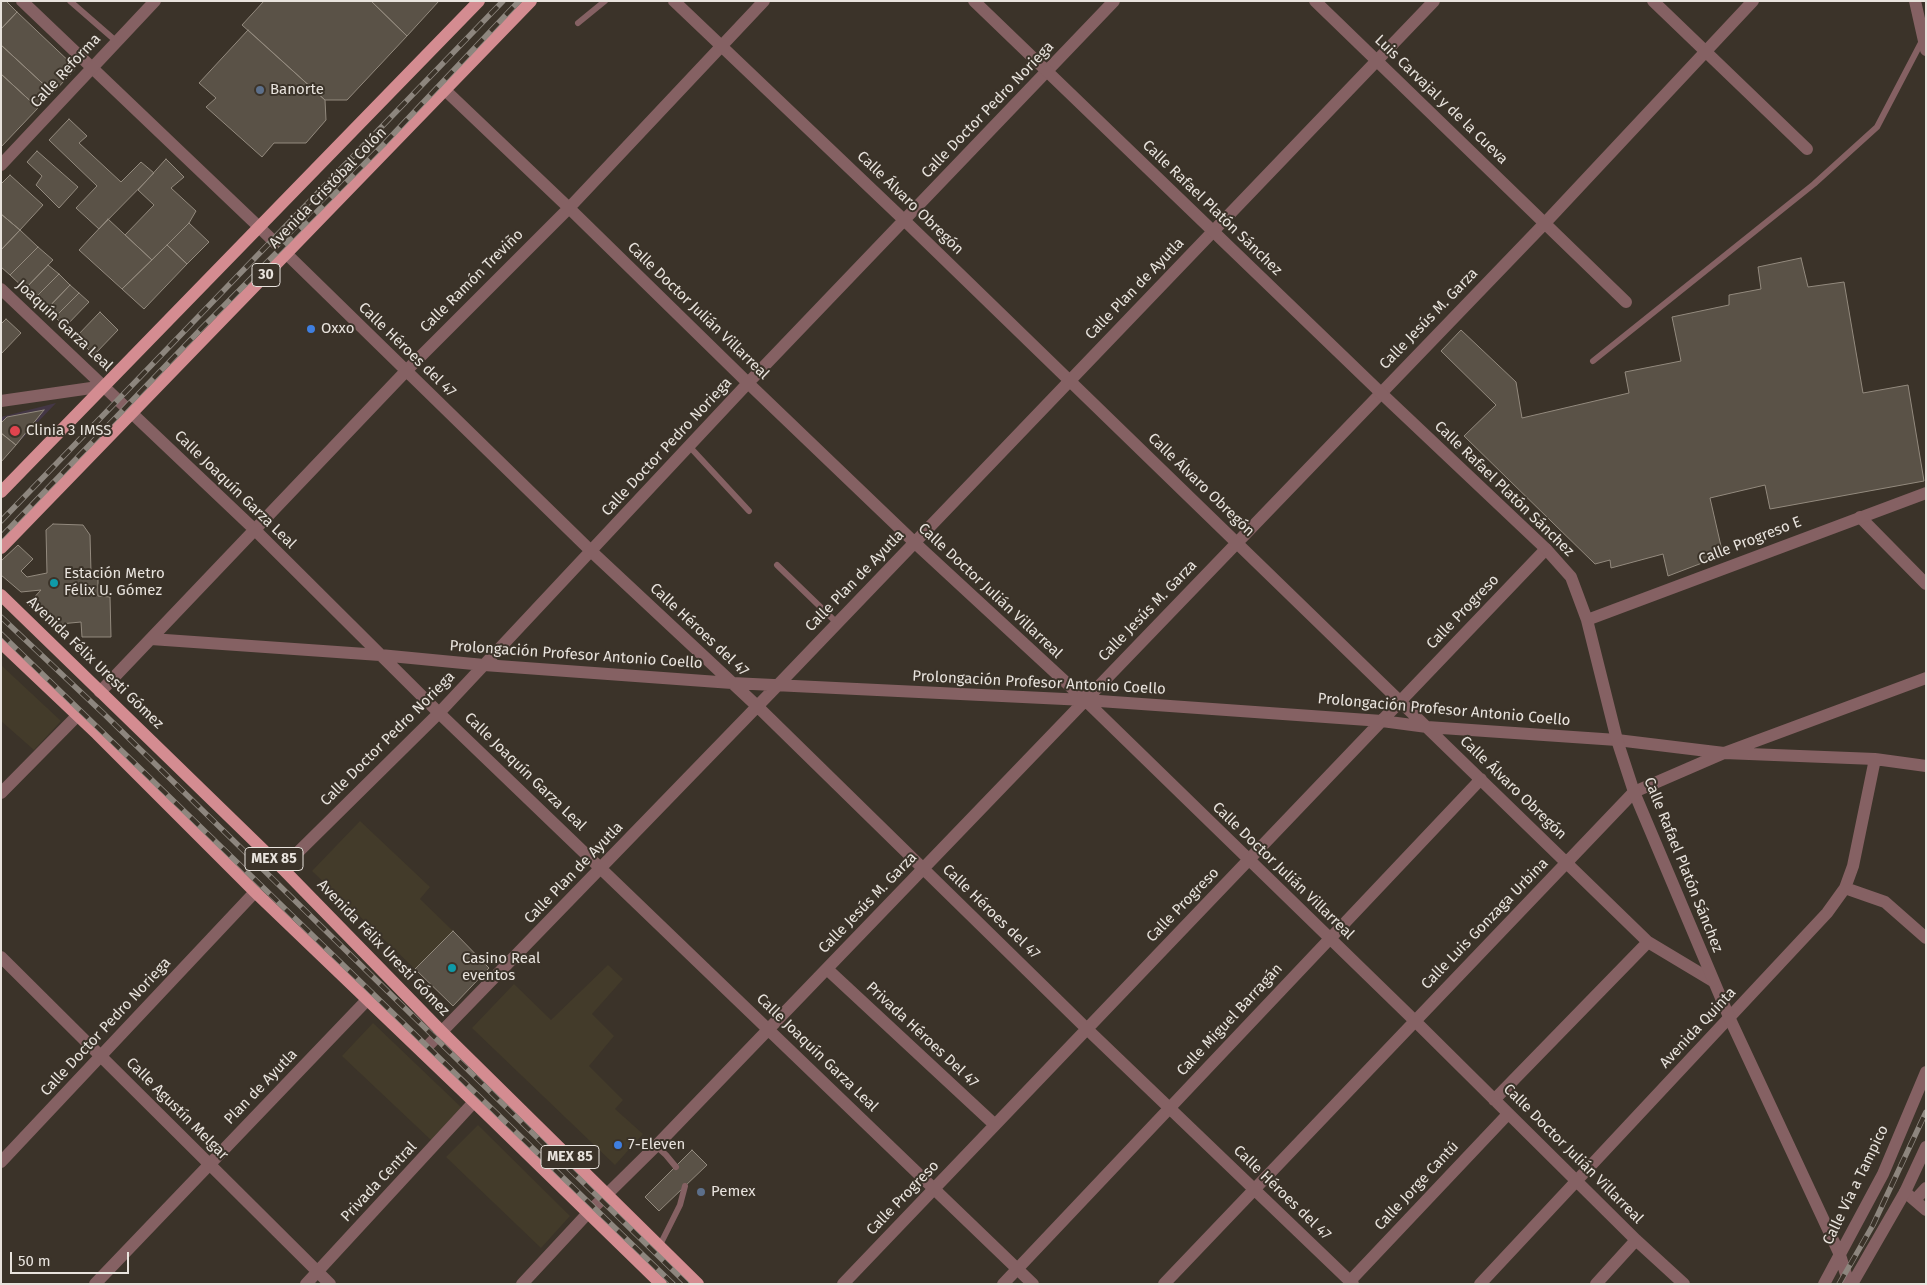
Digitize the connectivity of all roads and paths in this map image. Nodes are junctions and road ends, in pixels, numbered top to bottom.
1 (22, 1) edge
2 (70, 1) edge
3 (155, 1) edge
4 (479, 1) edge
5 (531, 1) edge
6 (605, 1) edge
7 (674, 1) edge
8 (764, 1) edge
9 (974, 1) edge
10 (1114, 1) edge
11 (1315, 1) edge
12 (1434, 1) edge
13 (1653, 1) edge
14 (1753, 1) edge
15 (1916, 1) edge
16 (578, 23) dead end
17 (116, 41) junction
18 (1924, 44) edge
19 (723, 46) junction
20 (1705, 52) junction
21 (1377, 61) junction
22 (92, 67) junction
23 (1047, 71) junction
24 (445, 90) junction
25 (1807, 149) dead end
26 (1, 165) edge
27 (569, 208) junction
28 (904, 220) junction
29 (1545, 223) junction
30 (259, 227) junction
31 (1213, 232) junction
32 (286, 255) junction
33 (1, 289) edge
34 (1626, 302) dead end
35 (1593, 361) dead end
36 (406, 371) junction
37 (1070, 381) junction
38 (748, 383) junction
39 (105, 386) junction
40 (1380, 393) junction
41 (1, 400) edge
42 (132, 412) junction
43 (690, 446) junction
44 (1, 492) edge
45 (1926, 493) edge
46 (748, 511) dead end
47 (1860, 517) junction
48 (255, 530) junction
49 (915, 543) junction
50 (1236, 543) junction
51 (1, 548) edge
52 (1546, 549) junction
53 (592, 552) junction
54 (777, 565) dead end
55 (1926, 584) edge
56 (1, 595) edge
57 (1587, 620) junction
58 (837, 623) junction
59 (151, 639) junction
60 (1, 643) edge
61 (380, 655) junction
62 (484, 665) junction
63 (1926, 678) edge
64 (732, 683) junction
65 (777, 686) junction
66 (100, 692) junction
67 (1085, 700) junction
68 (1401, 701) junction
69 (757, 706) junction
70 (439, 713) junction
71 (78, 715) junction
72 (1382, 720) junction
73 (1427, 726) junction
74 (1617, 740) junction
75 (1724, 753) junction
76 (1875, 760) junction
77 (1926, 766) edge
78 (1481, 779) junction
79 (1634, 792) junction
80 (1, 793) edge
81 (1249, 860) junction
82 (1567, 862) junction
83 (601, 867) junction
84 (282, 868) junction
85 (923, 869) junction
86 (1845, 888) junction
87 (255, 892) junction
88 (1926, 938) edge
89 (1329, 939) junction
90 (1648, 942) junction
91 (1, 957) edge
92 (827, 969) junction
93 (1713, 981) junction
94 (367, 1000) junction
95 (1729, 1018) junction
96 (1415, 1021) junction
97 (1087, 1028) junction
98 (769, 1029) junction
99 (442, 1032) junction
100 (422, 1052) junction
101 (102, 1056) junction
102 (1926, 1072) edge
103 (1494, 1100) junction
104 (474, 1102) junction
105 (1170, 1108) junction
106 (1508, 1114) junction
107 (995, 1125) junction
108 (656, 1146) junction
109 (1926, 1147) edge
110 (1, 1162) edge
111 (209, 1164) junction
112 (676, 1167) dead end
113 (1577, 1181) junction
114 (684, 1186) dead end
115 (934, 1188) junction
116 (1926, 1188) edge
117 (1254, 1189) junction
118 (607, 1193) junction
119 (1910, 1196) junction
120 (1926, 1210) edge
121 (588, 1213) junction
122 (1636, 1240) junction
123 (659, 1247) junction
124 (1840, 1255) junction
125 (1017, 1268) junction
126 (318, 1272) junction
127 (1352, 1282) edge
128 (95, 1284) edge
129 (306, 1284) edge
130 (330, 1284) edge
131 (522, 1284) edge
132 (661, 1284) edge
133 (698, 1284) edge
134 (844, 1284) edge
135 (1003, 1284) edge
136 (1033, 1284) edge
137 (1164, 1284) edge
138 (1480, 1284) edge
139 (1596, 1284) edge
140 (1684, 1284) edge
141 (1824, 1284) edge
142 (1850, 1284) edge

1 - 22 street, Calle Héroes del 47
2 - 17 lane
3 - 17 street, Calle Reforma
4 - 30 main road, Avenida Cristóbal Colón / 30
5 - 24 main road, Avenida Cristóbal Colón / 30
6 - 16 lane
7 - 19 street, Calle Álvaro Obregón
8 - 19 street, Calle Ramón Treviño
9 - 23 street, Calle Rafael Platón Sánchez
10 - 23 street, Calle Doctor Pedro Noriega
11 - 21 street, Luis Carvajal y de la Cueva
12 - 21 street, Calle Plan de Ayutla
13 - 20 street
14 - 20 street, Calle Jesús M. Garza
15 - 18 street
17 - 22 street, Calle Reforma
18 - 35 lane
19 - 27 street, Calle Ramón Treviño
19 - 28 street, Calle Álvaro Obregón
20 - 25 street
20 - 29 street, Calle Jesús M. Garza
21 - 29 street, Luis Carvajal y de la Cueva
21 - 31 street, Calle Plan de Ayutla
22 - 26 street, Calle Reforma
22 - 30 street, Calle Héroes del 47
23 - 28 street, Calle Doctor Pedro Noriega
23 - 31 street, Calle Rafael Platón Sánchez
24 - 27 street, Calle Doctor Julián Villarreal
24 - 32 main road, Avenida Cristóbal Colón / 30
27 - 36 street, Calle Ramón Treviño
27 - 38 street, Calle Doctor Julián Villarreal
28 - 37 street, Calle Álvaro Obregón
28 - 38 street, Calle Doctor Pedro Noriega
29 - 34 street, Luis Carvajal y de la Cueva
29 - 40 street, Calle Jesús M. Garza
30 - 32 street, Calle Héroes del 47
30 - 39 main road, Avenida Cristóbal Colón / 30
31 - 37 street, Calle Plan de Ayutla
31 - 40 street, Calle Rafael Platón Sánchez
32 - 36 street, Calle Héroes del 47
32 - 42 main road, Avenida Cristóbal Colón / 30
33 - 39 street, Joaquín Garza Leal
36 - 48 street, Calle Ramón Treviño
36 - 53 street, Calle Héroes del 47
37 - 49 street, Calle Plan de Ayutla
37 - 50 street, Calle Álvaro Obregón
38 - 43 street, Calle Doctor Pedro Noriega
38 - 49 street, Calle Doctor Julián Villarreal
39 - 41 street
39 - 42 street, Calle Joaquín Garza Leal
39 - 44 main road, Avenida Cristóbal Colón / 30
40 - 50 street, Calle Jesús M. Garza
40 - 52 street, Calle Rafael Platón Sánchez
42 - 48 street, Calle Joaquín Garza Leal
42 - 51 main road, Avenida Cristóbal Colón / 30
43 - 46 lane
43 - 53 street, Calle Doctor Pedro Noriega
45 - 47 street, Calle Progreso E
47 - 55 street
47 - 57 street, Calle Progreso E
48 - 59 street, Calle Ramón Treviño
48 - 61 street, Calle Joaquín Garza Leal
49 - 58 street, Calle Plan de Ayutla
49 - 67 street, Calle Doctor Julián Villarreal
50 - 67 street, Calle Jesús M. Garza
50 - 68 street, Calle Álvaro Obregón
52 - 57 street, Calle Rafael Platón Sánchez
52 - 68 street, Calle Progreso
53 - 62 street, Calle Doctor Pedro Noriega
53 - 64 street, Calle Héroes del 47
54 - 58 lane
56 - 66 main road, Avenida Félix Uresti Gómez / MEX 85
57 - 74 street, Calle Rafael Platón Sánchez
58 - 65 street, Calle Plan de Ayutla
59 - 61 street, Prolongación Profesor Antonio Coello
59 - 66 street, Calle Ramón Treviño
60 - 71 main road, MEX 85
61 - 62 street, Prolongación Profesor Antonio Coello
61 - 70 street, Calle Joaquín Garza Leal
62 - 64 street, Prolongación Profesor Antonio Coello
62 - 70 street, Calle Doctor Pedro Noriega
63 - 75 street, Calle Luis Gonzaga Urbina
64 - 65 street, Prolongación Profesor Antonio Coello
64 - 69 street, Calle Héroes del 47
65 - 67 street, Prolongación Profesor Antonio Coello
65 - 69 street, Calle Plan de Ayutla
66 - 84 main road, Avenida Félix Uresti Gómez / MEX 85
67 - 72 street, Prolongación Profesor Antonio Coello
67 - 81 street, Calle Doctor Julián Villarreal
67 - 85 street, Calle Jesús M. Garza
68 - 72 street, Calle Progreso
68 - 73 street, Calle Álvaro Obregón
69 - 83 street, Calle Plan de Ayutla
69 - 85 street, Calle Héroes del 47
70 - 83 street, Calle Joaquín Garza Leal
70 - 84 street, Calle Doctor Pedro Noriega
71 - 80 street
71 - 87 main road, MEX 85
72 - 73 street, Prolongación Profesor Antonio Coello
72 - 81 street, Calle Progreso
73 - 74 street, Prolongación Profesor Antonio Coello
73 - 78 street, Calle Álvaro Obregón
74 - 75 street, Prolongación Profesor Antonio Coello
74 - 79 street, Calle Rafael Platón Sánchez
75 - 76 street, Prolongación Profesor Antonio Coello
75 - 79 street, Calle Luis Gonzaga Urbina
76 - 77 street, Prolongación Profesor Antonio Coello
76 - 86 street, Avenida Quinta
78 - 82 street, Calle Álvaro Obregón
78 - 89 street, Calle Miguel Barragán
79 - 82 street, Calle Luis Gonzaga Urbina
79 - 93 street, Calle Rafael Platón Sánchez
81 - 89 street, Calle Doctor Julián Villarreal
81 - 97 street, Calle Progreso
82 - 90 street, Calle Álvaro Obregón
82 - 96 street, Calle Luis Gonzaga Urbina
83 - 98 street, Calle Joaquín Garza Leal
83 - 99 street, Calle Plan de Ayutla
84 - 99 main road, Avenida Félix Uresti Gómez / MEX 85
85 - 92 street, Calle Jesús M. Garza
85 - 97 street, Calle Héroes del 47
86 - 88 street
86 - 95 street, Avenida Quinta
87 - 94 main road, MEX 85
87 - 101 street, Calle Doctor Pedro Noriega
89 - 96 street, Calle Doctor Julián Villarreal
89 - 105 street, Calle Miguel Barragán
90 - 93 street, Calle Álvaro Obregón
90 - 103 street
91 - 101 street, Calle Agustín Melgar
92 - 98 street, Calle Jesús M. Garza
92 - 107 street, Privada Héroes Del 47
93 - 95 street, Calle Rafael Platón Sánchez
94 - 100 main road, MEX 85
94 - 111 street, Plan de Ayutla
95 - 113 street, Avenida Quinta
95 - 124 street, Calle Rafael Platón Sánchez
96 - 103 street, Calle Doctor Julián Villarreal
96 - 117 street, Calle Luis Gonzaga Urbina
97 - 105 street, Calle Héroes del 47
97 - 107 street, Calle Progreso
98 - 108 street, Calle Jesús M. Garza
98 - 115 street, Calle Joaquín Garza Leal
99 - 100 street, Calle Plan de Ayutla
99 - 118 main road, Avenida Félix Uresti Gómez / MEX 85
100 - 104 main road, MEX 85
101 - 110 street, Calle Doctor Pedro Noriega
101 - 111 street, Calle Agustín Melgar
102 - 124 street, Calle Vía a Tampico
103 - 106 street, Calle Doctor Julián Villarreal
104 - 121 main road, MEX 85
104 - 126 street, Privada Central
105 - 117 street, Calle Héroes del 47
105 - 125 street, Calle Miguel Barragán
106 - 113 street, Calle Doctor Julián Villarreal
106 - 127 street, Calle Jorge Cantú
107 - 115 street, Calle Progreso
108 - 112 lane
108 - 118 street, Calle Jesús M. Garza
109 - 119 street
111 - 126 street, Calle Agustín Melgar
111 - 128 street, Plan de Ayutla
113 - 122 street, Calle Doctor Julián Villarreal
113 - 138 street, Avenida Quinta
114 - 123 lane
115 - 125 street, Calle Joaquín Garza Leal
115 - 134 street, Calle Progreso
116 - 119 street
117 - 127 street, Calle Héroes del 47
117 - 137 street, Calle Luis Gonzaga Urbina
118 - 121 street, Calle Jesús M. Garza
118 - 123 main road, Avenida Félix Uresti Gómez / MEX 85
119 - 120 street
119 - 142 street
121 - 131 street, Calle Jesús M. Garza
121 - 132 main road, MEX 85
122 - 139 street
122 - 140 street, Calle Doctor Julián Villarreal
123 - 133 main road, Avenida Félix Uresti Gómez / MEX 85
124 - 141 street, Calle Vía a Tampico
124 - 142 street, Calle Rafael Platón Sánchez
125 - 135 street, Calle Miguel Barragán
125 - 136 street, Calle Joaquín Garza Leal
126 - 129 street, Privada Central
126 - 130 street, Calle Agustín Melgar

